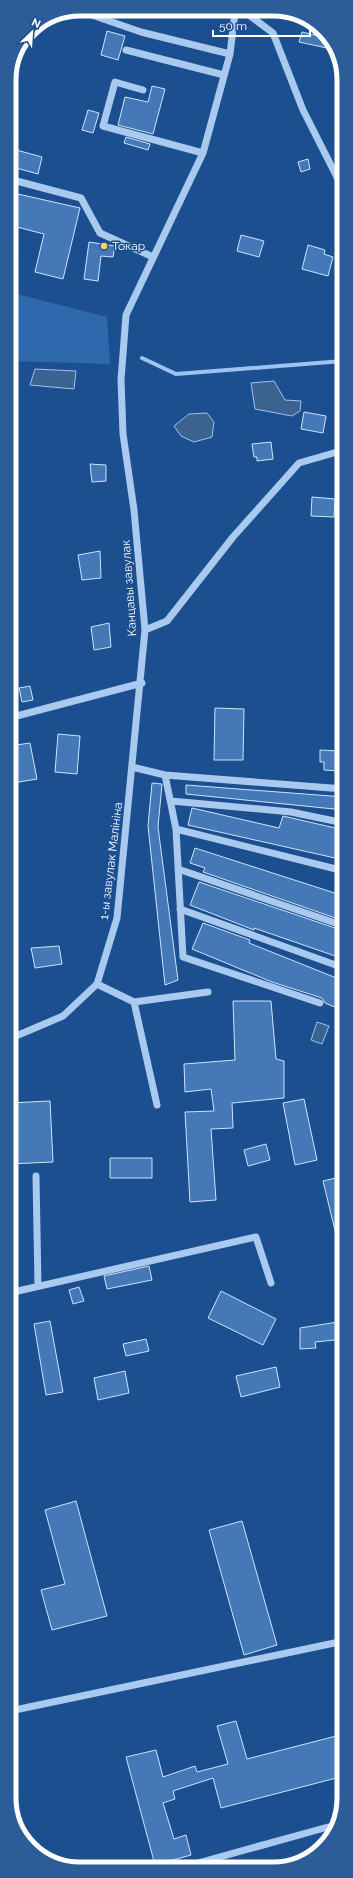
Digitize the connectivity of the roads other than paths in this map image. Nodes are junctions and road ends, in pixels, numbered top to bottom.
1 (95, 16) edge
2 (235, 16) edge
3 (250, 16) edge
4 (126, 50) dead end
5 (230, 54) junction
6 (224, 75) junction
7 (143, 90) dead end
8 (203, 153) junction
9 (337, 177) edge
10 (16, 181) edge
11 (153, 257) junction
12 (337, 452) edge
13 (145, 630) junction
14 (142, 683) junction
15 (16, 716) edge
16 (132, 767) junction
17 (165, 775) junction
18 (337, 788) edge
19 (171, 801) junction
20 (337, 822) edge
21 (176, 829) junction
22 (178, 869) junction
23 (337, 870) edge
24 (180, 909) junction
25 (337, 924) edge
26 (337, 965) edge
27 (97, 984) junction
28 (208, 992) dead end
29 (134, 1002) junction
30 (320, 1003) dead end
31 (16, 1036) edge
32 (157, 1105) dead end
33 (36, 1176) dead end
34 (270, 1283) dead end
35 (38, 1286) junction
36 (16, 1292) edge
37 (337, 1642) edge
38 (16, 1710) edge
39 (328, 1827) dead end
40 (202, 1862) edge

1 - 5 street
2 - 5 street, Канцавы завулак
3 - 9 street
4 - 6 street
5 - 6 street, Канцавы завулак
6 - 8 street, Канцавы завулак
7 - 8 street
8 - 11 street, Канцавы завулак
10 - 11 street
11 - 13 street, Канцавы завулак
12 - 13 street
13 - 14 street, Канцавы завулак
14 - 15 street
14 - 16 street, 1-ы завулак Малініна
16 - 17 street
16 - 27 street, 1-ы завулак Малініна
17 - 18 street
17 - 19 street
19 - 20 street
19 - 21 street
21 - 22 street
21 - 23 street
22 - 24 street
22 - 25 street
24 - 26 street
24 - 30 street
27 - 29 street
27 - 31 street, 1-ы завулак Малініна
28 - 29 street
29 - 32 street
33 - 35 street
34 - 35 street
35 - 36 street
37 - 38 street
39 - 40 street

